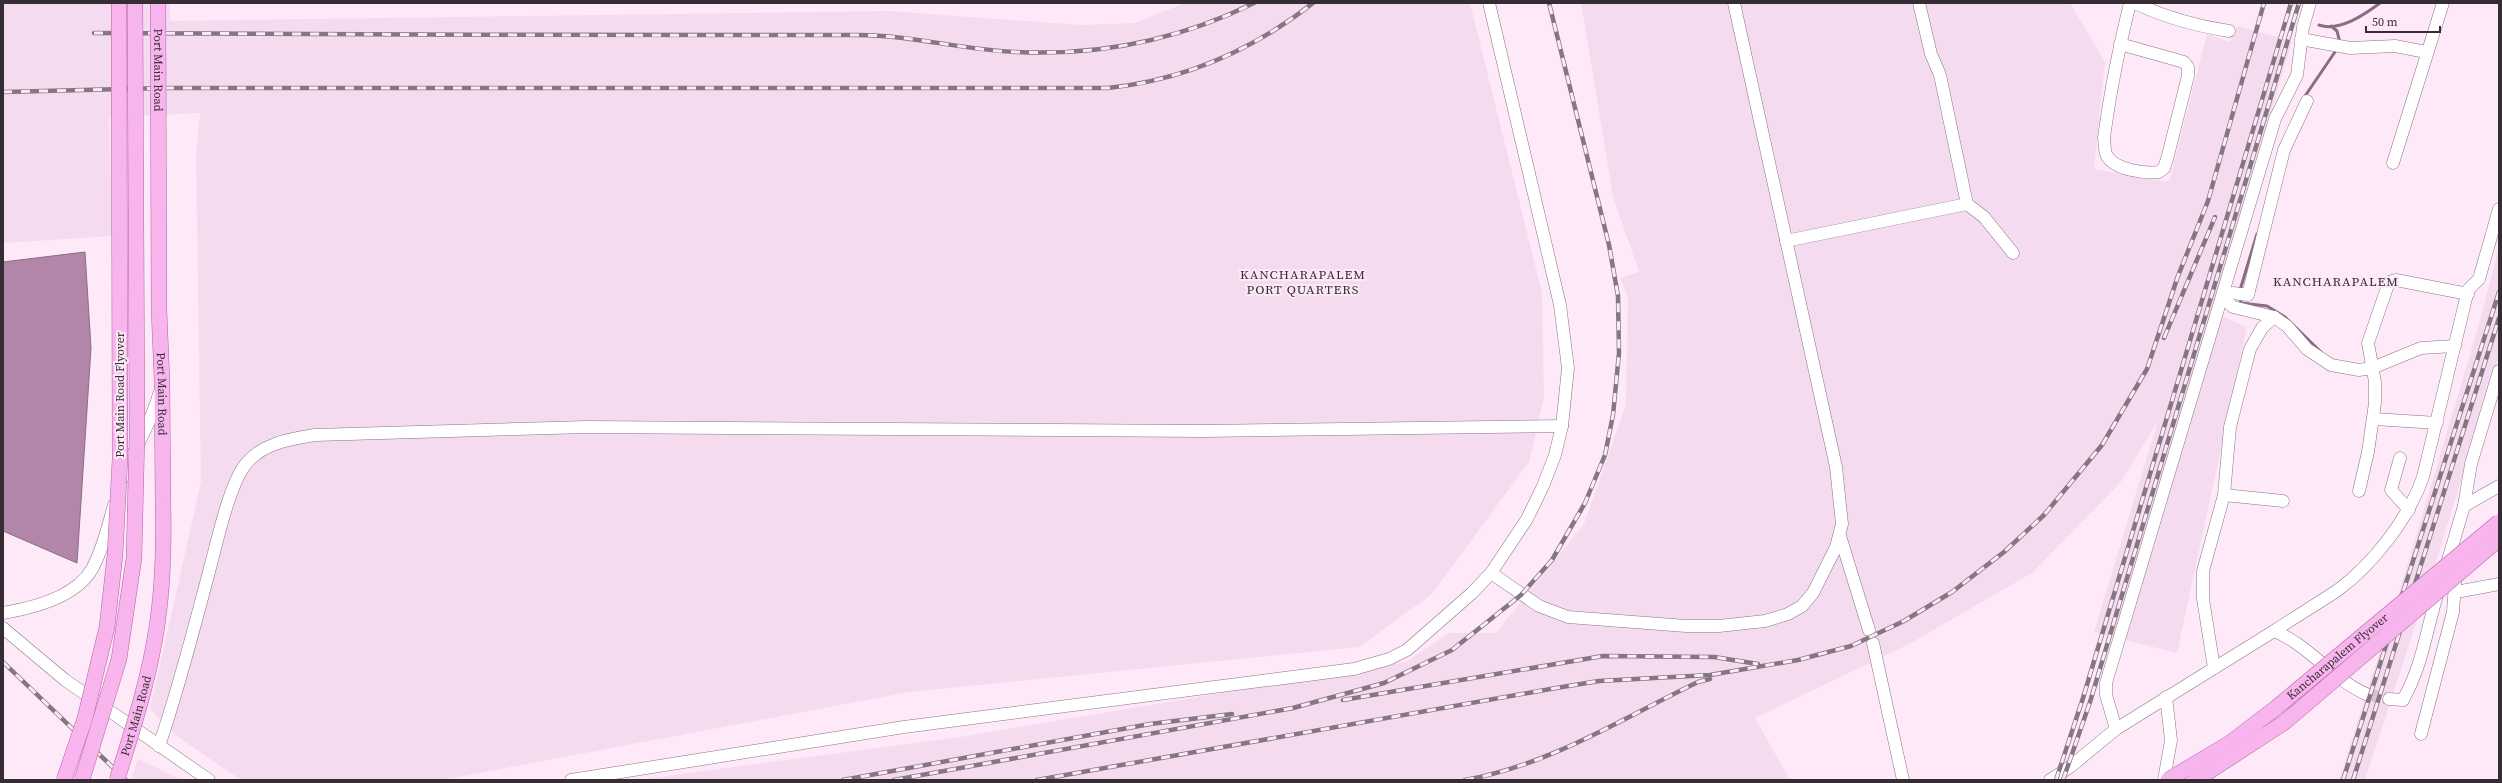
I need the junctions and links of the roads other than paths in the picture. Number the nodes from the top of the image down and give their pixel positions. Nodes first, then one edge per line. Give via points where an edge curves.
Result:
1 (119, 3) edge
2 (135, 3) edge
3 (158, 3) edge
4 (1489, 3) edge
5 (1734, 3) edge
6 (1919, 3) edge
7 (2130, 3) edge
8 (2135, 3) edge
9 (2443, 3) edge
10 (2309, 6) edge
11 (2229, 31) dead end
12 (2302, 33) junction
13 (2120, 44) junction
14 (2426, 52) junction
15 (2307, 101) dead end
16 (2393, 163) dead end
17 (1967, 204) junction
18 (2499, 209) edge
19 (1786, 241) junction
20 (2013, 253) dead end
21 (2468, 294) junction
22 (2228, 295) junction
23 (2274, 317) junction
24 (2454, 350) junction
25 (2371, 365) junction
26 (2499, 371) edge
27 (162, 381) junction
28 (2374, 419) junction
29 (2436, 423) junction
30 (1562, 426) junction
31 (2400, 458) dead end
32 (2499, 486) edge
33 (2359, 491) dead end
34 (2224, 495) junction
35 (2283, 501) dead end
36 (2464, 506) junction
37 (2409, 510) junction
38 (2499, 522) edge
39 (2456, 534) junction
40 (1840, 536) junction
41 (2499, 539) edge
42 (1492, 573) junction
43 (2499, 584) edge
44 (2456, 592) junction
45 (3, 613) edge
46 (3, 628) edge
47 (1869, 630) dead end
48 (2274, 631) junction
49 (1873, 643) dead end
50 (2214, 668) junction
51 (2366, 694) tunnel mouth
52 (2166, 697) junction
53 (2389, 699) tunnel mouth
54 (2116, 729) junction
55 (2421, 734) dead end
56 (159, 746) junction
57 (64, 780) edge
58 (82, 780) edge
59 (117, 780) edge
60 (209, 780) edge
61 (571, 780) edge
62 (1903, 780) edge
63 (2050, 780) edge
64 (2164, 780) edge
65 (2168, 780) edge
66 (2196, 780) edge

1 - 57 main road, Port Main Road Flyover, bridge via 120,458 115,555 107,627 85,718
2 - 58 main road, Port Main Road Flyover, bridge via 138,434 134,558 119,659
3 - 27 main road, Port Main Road, bridge via 159,309
4 - 30 street via 1561,312 1568,368
5 - 19 street
6 - 17 street via 1931,54 1940,75
7 - 13 street
8 - 11 street via 2206,27
9 - 14 street
10 - 12 street
12 - 14 street via 2339,46 2395,46
12 - 22 street via 2297,75 2275,119
13 - 13 street via 2104,138 2107,156 2121,166 2145,173 2159,172 2167,159 2188,76 2188,67 2184,62
14 - 16 street
15 - 22 street via 2284,150 2248,295
17 - 19 street
17 - 20 street via 1984,217
18 - 21 street via 2480,274 2476,282 2470,286
19 - 40 street via 1836,467 1842,509
21 - 24 street
21 - 25 street via 2396,280 2389,282 2368,344
22 - 23 street via 2233,307
22 - 54 street via 2106,683 2109,708
23 - 25 street via 2287,326 2307,349 2331,365 2359,370
23 - 34 street via 2262,328 2250,349 2230,426
24 - 25 street via 2421,348
24 - 29 street
25 - 28 street via 2375,382
26 - 36 street via 2471,464
27 - 45 street via 148,426 127,464 100,553 91,570 64,594 35,606
27 - 59 main road, Port Main Road, bridge via 163,545 156,632 144,689
28 - 29 street
28 - 33 street
29 - 37 street via 2423,476
30 - 42 street via 1555,455 1543,486 1527,519
30 - 56 street via 1204,431 586,427 315,435 286,439 262,449 245,466 236,485 223,519 177,692
31 - 37 street via 2391,490
32 - 36 street
34 - 35 street
34 - 50 street via 2202,582
36 - 39 street via 2458,518
37 - 48 street via 2385,541 2345,584
38 - 65 main road, Kancharapalem Flyover, bridge via 2277,707 2230,742
39 - 44 street
39 - 53 street via 2431,615 2426,647 2414,680 2403,700
40 - 42 street via 1822,577 1802,606 1766,621 1744,624 1686,626 1568,617 1539,606
40 - 47 street
41 - 66 main road, Kancharapalem Flyover, bridge via 2285,722
42 - 61 street via 1407,650 1389,659 1354,669 904,727
43 - 44 street
44 - 55 street via 2448,635
46 - 56 street via 65,680
48 - 50 street
48 - 51 street via 2288,636 2350,687
49 - 62 street
50 - 52 street
52 - 54 street
52 - 64 street via 2171,740
54 - 63 street
56 - 60 street

